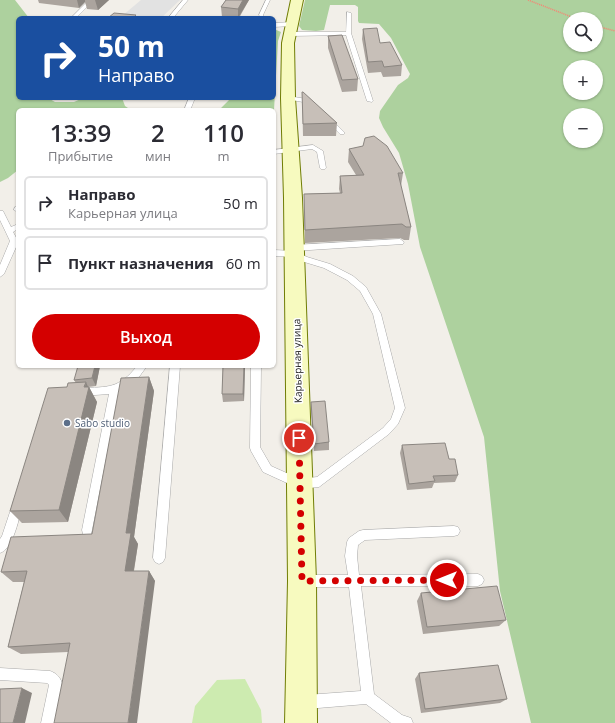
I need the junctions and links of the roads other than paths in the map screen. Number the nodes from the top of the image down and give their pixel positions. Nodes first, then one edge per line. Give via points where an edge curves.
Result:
1 (92, 0) edge
2 (186, 0) edge
3 (268, 0) edge
4 (297, 0) edge
5 (349, 13) dead end
6 (75, 16) edge
7 (172, 16) edge
8 (261, 16) edge
9 (281, 26) edge
10 (348, 33) junction
11 (288, 98) junction
12 (191, 100) edge
13 (370, 101) dead end
14 (314, 106) edge
15 (188, 108) dead end
16 (325, 117) edge
17 (342, 133) dead end
18 (282, 150) edge
19 (323, 168) dead end
20 (0, 213) edge
21 (16, 227) edge
22 (9, 232) junction
23 (400, 242) dead end
24 (287, 252) edge
25 (0, 274) edge
26 (140, 368) edge
27 (175, 368) edge
28 (256, 368) edge
29 (115, 390) junction
30 (70, 393) edge
31 (300, 484) junction
32 (20, 494) edge
33 (88, 530) dead end
34 (454, 531) dead end
35 (0, 548) edge
36 (159, 558) dead end
37 (354, 580) junction
38 (478, 580) dead end
39 (302, 581) junction
40 (0, 674) edge
41 (368, 697) junction
42 (301, 713) edge
43 (48, 723) edge
44 (406, 723) edge

1 - 6 lane
2 - 7 lane
3 - 8 lane
4 - 9 street, Карьерная улица
5 - 10 lane
9 - 10 lane
9 - 11 street, Карьерная улица via 288,43
10 - 13 lane
11 - 14 lane via 304,100
11 - 18 street, Карьерная улица
12 - 15 lane
16 - 17 lane
18 - 19 lane via 313,147 320,151
18 - 24 street, Карьерная улица via 297,198
20 - 22 lane
21 - 22 lane
22 - 25 lane via 14,241
23 - 24 lane
24 - 31 street, Карьерная улица
24 - 31 lane via 340,272 363,289 377,314 400,408 395,421 386,431 331,473 319,482
26 - 29 lane via 133,378
27 - 36 lane
28 - 31 lane via 255,448 267,469
29 - 30 lane
29 - 33 lane
31 - 39 street, Карьерная улица
32 - 35 lane via 8,539
34 - 37 lane via 363,535 353,542 351,556
37 - 38 lane
37 - 39 lane
37 - 41 lane
39 - 42 street, Карьерная улица
40 - 43 lane via 50,677 56,683
41 - 42 lane
41 - 44 lane via 398,720

